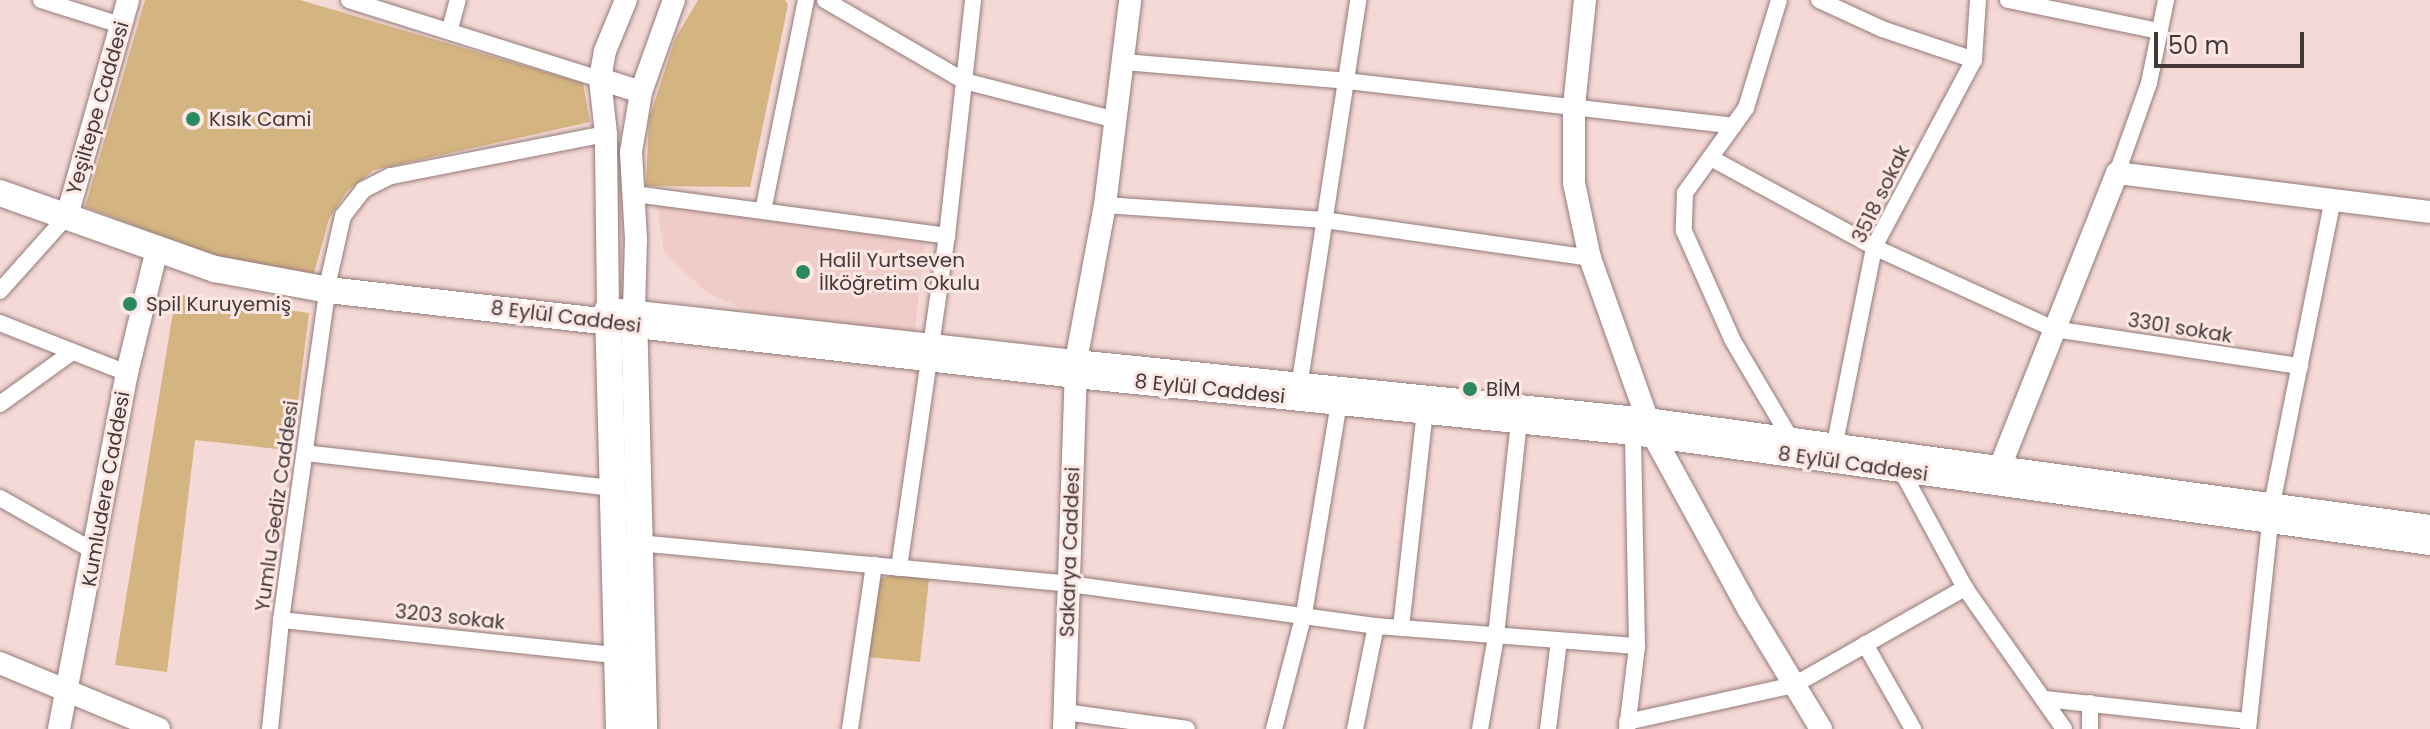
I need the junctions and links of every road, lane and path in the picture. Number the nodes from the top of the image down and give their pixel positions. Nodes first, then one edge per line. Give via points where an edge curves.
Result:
1 (41, 0) edge
2 (128, 0) edge
3 (349, 0) edge
4 (458, 0) edge
5 (626, 0) edge
6 (674, 0) edge
7 (806, 0) edge
8 (825, 0) edge
9 (973, 0) edge
10 (1130, 0) edge
11 (1358, 0) edge
12 (1585, 0) edge
13 (1779, 0) edge
14 (1819, 0) edge
15 (1978, 0) edge
16 (2008, 0) edge
17 (2166, 0) edge
18 (121, 25) junction
19 (450, 29) junction
20 (2159, 31) junction
21 (1974, 60) junction
22 (1123, 62) junction
23 (600, 79) junction
24 (964, 81) junction
25 (1347, 81) junction
26 (641, 92) junction
27 (1574, 107) junction
28 (1116, 120) junction
29 (1733, 126) junction
30 (606, 134) junction
31 (1711, 158) junction
32 (2117, 173) junction
33 (0, 181) edge
34 (0, 193) edge
35 (634, 194) junction
36 (2333, 200) junction
37 (1105, 205) junction
38 (69, 211) junction
39 (763, 211) junction
40 (2430, 212) edge
41 (1324, 220) junction
42 (947, 236) junction
43 (1874, 247) junction
44 (157, 249) junction
45 (1590, 258) junction
46 (328, 284) junction
47 (0, 291) edge
48 (622, 317) junction
49 (0, 323) edge
50 (2054, 329) junction
51 (72, 352) junction
52 (931, 352) junction
53 (2300, 366) junction
54 (1076, 368) junction
55 (127, 373) junction
56 (1298, 391) junction
57 (1339, 402) junction
58 (0, 404) edge
59 (1425, 411) junction
60 (1519, 420) junction
61 (1644, 429) junction
62 (1796, 449) junction
63 (305, 453) junction
64 (1833, 454) junction
65 (1897, 463) junction
66 (1997, 475) junction
67 (614, 488) junction
68 (0, 498) edge
69 (2272, 511) junction
70 (2430, 526) edge
71 (2430, 542) edge
72 (638, 543) junction
73 (95, 552) junction
74 (874, 565) junction
75 (899, 568) junction
76 (1069, 584) junction
77 (1965, 588) junction
78 (1304, 614) junction
79 (281, 620) junction
80 (1376, 626) junction
81 (1401, 628) junction
82 (1496, 636) junction
83 (1559, 641) junction
84 (1865, 644) junction
85 (1637, 646) junction
86 (615, 655) junction
87 (0, 663) edge
88 (1794, 685) junction
89 (70, 689) junction
90 (2045, 699) junction
91 (2090, 703) junction
92 (1064, 721) edge
93 (126, 722) edge
94 (2249, 725) edge
95 (1627, 726) edge
96 (59, 729) edge
97 (159, 729) edge
98 (270, 729) edge
99 (619, 729) edge
100 (644, 729) edge
101 (850, 729) edge
102 (1187, 729) edge
103 (1274, 729) edge
104 (1355, 729) edge
105 (1480, 729) edge
106 (1548, 729) edge
107 (1821, 729) edge
108 (1913, 729) edge
109 (2064, 729) edge
110 (2090, 729) edge

1 - 18 street
2 - 18 street, Yeşiltepe Caddesi
3 - 19 street
4 - 19 street
5 - 23 street via 605,51
6 - 26 street
7 - 39 street
8 - 24 street
9 - 24 street
10 - 22 street, Sakarya Caddesi
11 - 25 street
12 - 27 street
13 - 29 street via 1746,108
14 - 21 street via 1882,29
15 - 21 street, 3518 sokak
16 - 20 street
17 - 20 street
18 - 38 street, Yeşiltepe Caddesi
19 - 23 street
20 - 32 street via 2149,83
21 - 43 street, 3518 sokak
22 - 25 street
22 - 28 street, Sakarya Caddesi
23 - 26 street
23 - 30 street
24 - 28 street
24 - 42 street
25 - 27 street
25 - 41 street
26 - 35 street via 631,152
27 - 29 street
27 - 45 street via 1574,183
28 - 37 street, Sakarya Caddesi
29 - 31 street
30 - 46 street, Yumlu Gediz Caddesi via 391,176 363,190 343,216
30 - 48 street
31 - 43 street, 3301 sokak
31 - 62 street via 1685,193 1684,231 1733,341
32 - 36 street
32 - 50 street
33 - 38 street
34 - 38 main road, 8 Eylül Caddesi
35 - 39 street
35 - 48 street
36 - 40 street
36 - 53 street
37 - 41 street
37 - 54 street, Sakarya Caddesi
38 - 44 main road, 8 Eylül Caddesi
38 - 46 street via 223,261
38 - 47 street
39 - 42 street
41 - 45 street
41 - 56 street
42 - 52 street
43 - 50 street, 3301 sokak
43 - 64 street, 3518 sokak
44 - 46 main road, 8 Eylül Caddesi via 215,269
44 - 55 street, Kumludere Caddesi
45 - 61 street
46 - 48 main road, 8 Eylül Caddesi
46 - 63 street, Yumlu Gediz Caddesi
48 - 52 main road, 8 Eylül Caddesi
48 - 67 main road
48 - 72 main road
49 - 51 street
50 - 53 street, 3301 sokak
50 - 66 street
51 - 55 street
51 - 58 street
52 - 54 main road, 8 Eylül Caddesi
52 - 75 street
53 - 69 street
54 - 56 main road, 8 Eylül Caddesi
54 - 76 street, Sakarya Caddesi
55 - 73 street, Kumludere Caddesi
56 - 57 main road, 8 Eylül Caddesi
56 - 61 street
57 - 59 main road, 8 Eylül Caddesi
57 - 78 street
59 - 60 main road, 8 Eylül Caddesi
59 - 81 street
60 - 61 main road, 8 Eylül Caddesi
60 - 82 street
61 - 62 main road, 8 Eylül Caddesi
61 - 85 street
61 - 88 street
62 - 64 main road, 8 Eylül Caddesi
63 - 67 street
63 - 79 street, Yumlu Gediz Caddesi
64 - 65 main road, 8 Eylül Caddesi
65 - 66 main road, 8 Eylül Caddesi
65 - 77 street
66 - 69 main road, 8 Eylül Caddesi
67 - 86 main road
68 - 73 street
69 - 70 street
69 - 71 main road, 8 Eylül Caddesi
69 - 94 street
72 - 74 street
72 - 100 main road
73 - 89 street, Kumludere Caddesi
74 - 75 street
74 - 101 street
75 - 76 street
76 - 78 street
76 - 92 street, Sakarya Caddesi
77 - 84 street
77 - 90 street
78 - 80 street
78 - 103 street
79 - 86 street, 3203 sokak
79 - 98 street, Yumlu Gediz Caddesi
80 - 81 street
80 - 104 street
81 - 82 street
82 - 83 street
82 - 105 street
83 - 85 street
83 - 106 street
84 - 88 street
84 - 108 street
85 - 95 street
86 - 99 main road
87 - 89 street
88 - 95 street
88 - 107 street
89 - 93 street
89 - 96 street, Kumludere Caddesi
90 - 91 street
90 - 109 street
91 - 94 street
91 - 110 street
92 - 102 street
93 - 97 street

